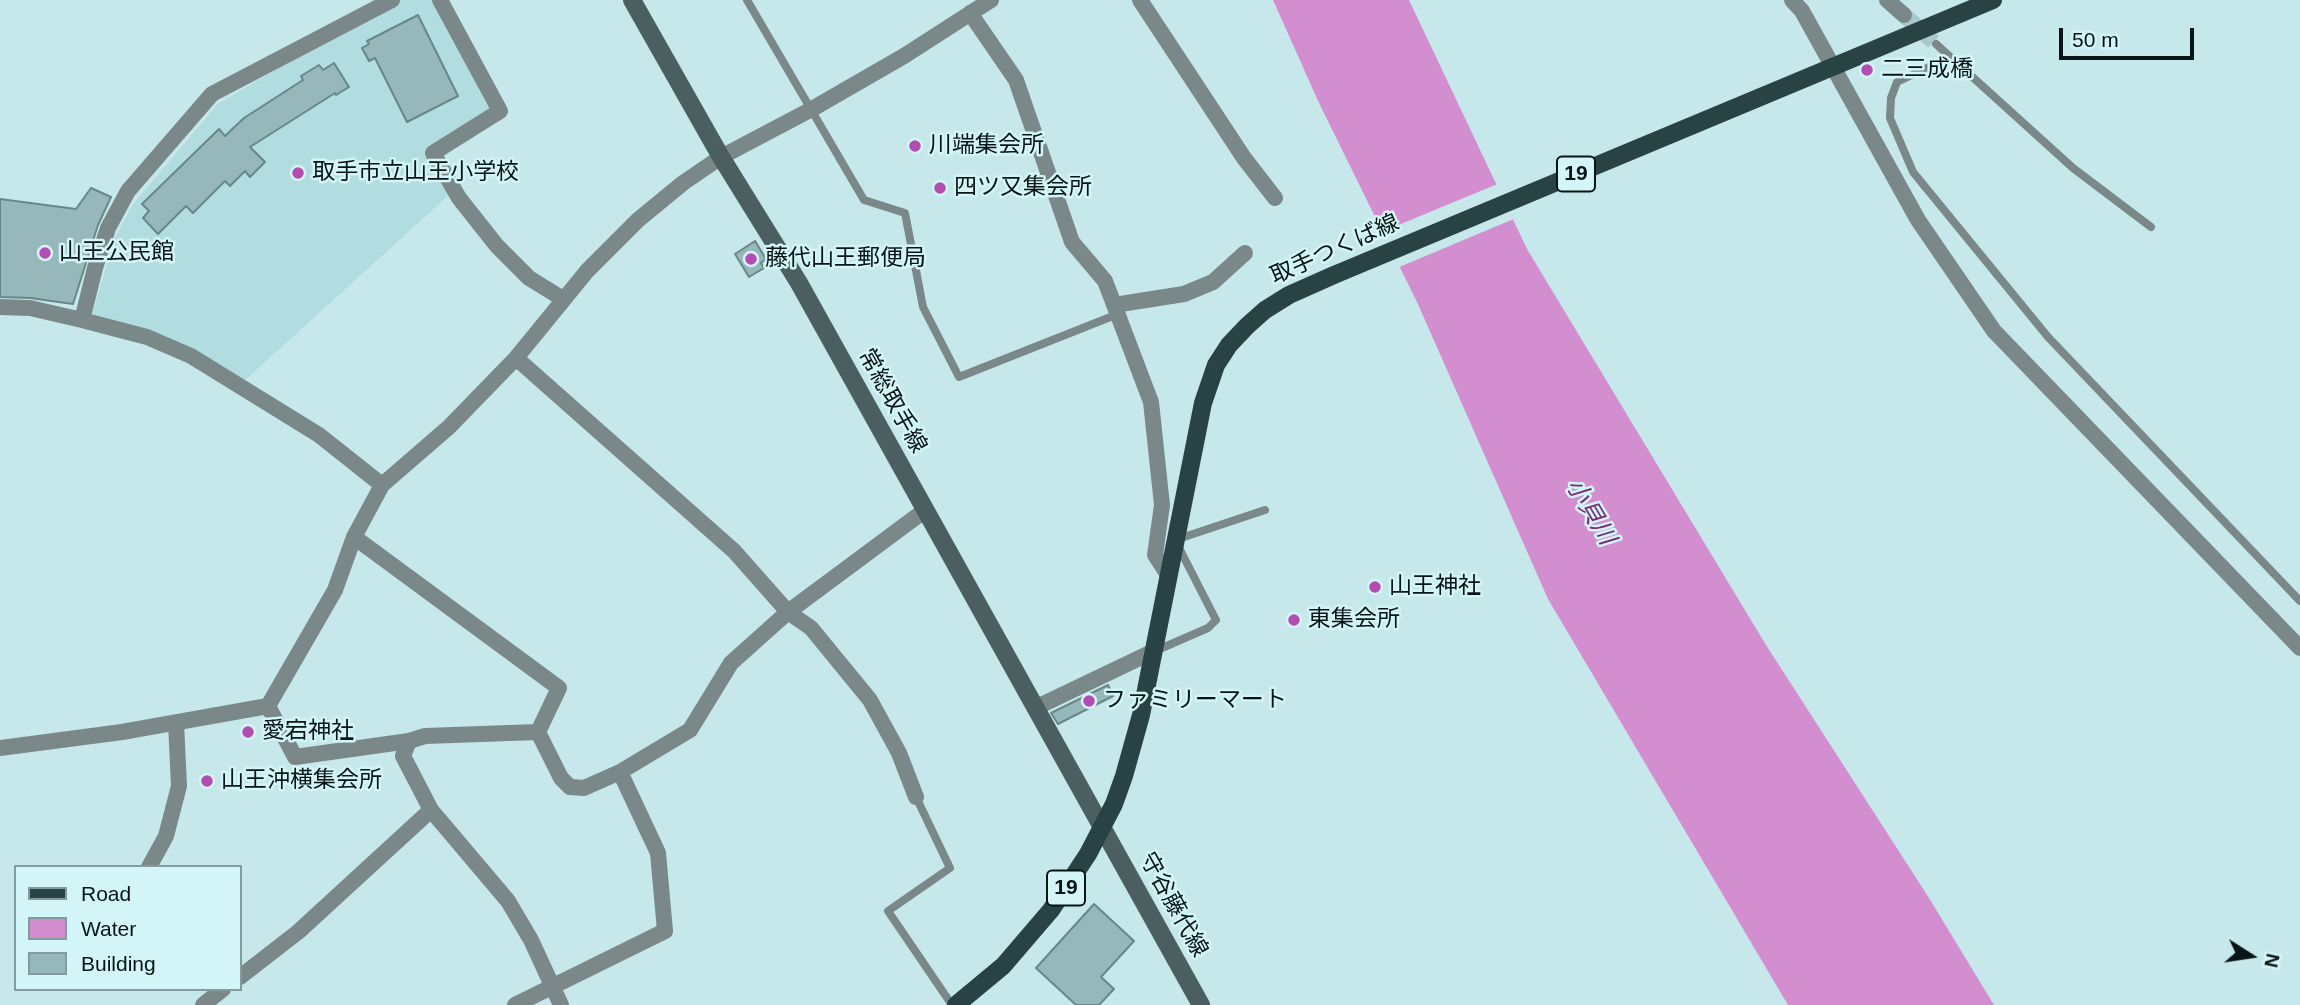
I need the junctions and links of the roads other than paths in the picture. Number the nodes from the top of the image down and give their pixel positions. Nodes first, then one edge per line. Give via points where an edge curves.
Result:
1 (391, 0) edge
2 (440, 0) edge
3 (632, 0) edge
4 (747, 0) edge
5 (991, 0) edge
6 (1140, 0) edge
7 (1792, 0) edge
8 (1887, 0) edge
9 (1993, 0) edge
10 (970, 13) junction
11 (1904, 15) tunnel mouth
12 (1936, 44) tunnel mouth
13 (1950, 57) junction
14 (1825, 70) junction
15 (812, 109) junction
16 (721, 157) junction
17 (1275, 198) dead end
18 (2151, 227) dead end
19 (1245, 253) dead end
20 (563, 299) junction
21 (0, 307) edge
22 (1116, 309) junction
23 (82, 320) junction
24 (516, 358) junction
25 (382, 485) junction
26 (1265, 510) dead end
27 (924, 511) junction
28 (354, 537) junction
29 (1175, 540) junction
30 (1168, 575) junction
31 (2300, 601) edge
32 (789, 612) junction
33 (2300, 648) edge
34 (1152, 652) junction
35 (268, 706) junction
36 (1035, 708) junction
37 (176, 723) junction
38 (538, 732) junction
39 (409, 741) junction
40 (0, 748) edge
41 (620, 772) junction
42 (916, 797) joint
43 (431, 810) junction
44 (1102, 830) junction
45 (150, 865) edge
46 (242, 975) edge
47 (553, 988) junction
48 (220, 991) edge
49 (203, 1005) edge
50 (514, 1005) edge
51 (561, 1005) edge
52 (954, 1005) edge
53 (1201, 1005) edge

1 - 23 street via 212,94 128,191 108,228
2 - 20 street via 500,111 433,153 459,198 497,246 529,278
3 - 16 main road, 常総取手線
4 - 15 lane
5 - 10 street
6 - 17 street
7 - 14 street via 1802,11
8 - 11 street
9 - 14 main road, 取手つくば線 / 19
10 - 15 street
10 - 22 street via 1016,80 1072,242 1105,281
12 - 13 lane
13 - 18 lane via 2073,168
13 - 31 lane via 1897,82 1891,98 1889,118 1913,172 2048,337
14 - 29 main road, 取手つくば線 / 19 via 1334,275 1265,310 1229,345 1216,365 1199,418
14 - 33 street via 1994,331
15 - 16 street
15 - 22 lane via 864,200 905,213 923,307 959,377
16 - 20 street via 638,220
16 - 27 main road, 常総取手線 via 799,283
19 - 22 street via 1213,282 1184,294
20 - 24 street
21 - 23 street via 30,308
22 - 30 street via 1151,402 1162,505 1155,555
23 - 25 street via 147,337 191,356 319,435
24 - 25 street via 449,427
24 - 32 street via 734,551
25 - 28 street
26 - 29 lane
27 - 32 street
27 - 36 main road, 常総取手線
28 - 35 street via 335,590
28 - 38 street via 559,688
29 - 30 main road, 取手つくば線 / 19
29 - 34 lane via 1216,620 1208,628
30 - 34 main road, 取手つくば線 / 19
32 - 41 street via 731,663 690,730
32 - 42 street via 811,628 870,700
34 - 36 street
34 - 44 main road, 取手つくば線 / 19 via 1130,759
35 - 37 street
35 - 39 street via 295,757
36 - 44 main road, 常総取手線
37 - 40 street
37 - 45 street via 179,786 166,836
38 - 39 street via 425,736
38 - 41 street via 570,787 583,788
39 - 43 street via 403,756
41 - 47 street via 658,853 665,931
42 - 52 lane via 950,868 888,911
43 - 46 street via 298,932
43 - 47 street via 508,901
44 - 52 main road, 取手つくば線 / 19 via 1025,943
44 - 53 main road, 守谷藤代線
47 - 50 street
47 - 51 street
48 - 49 street

